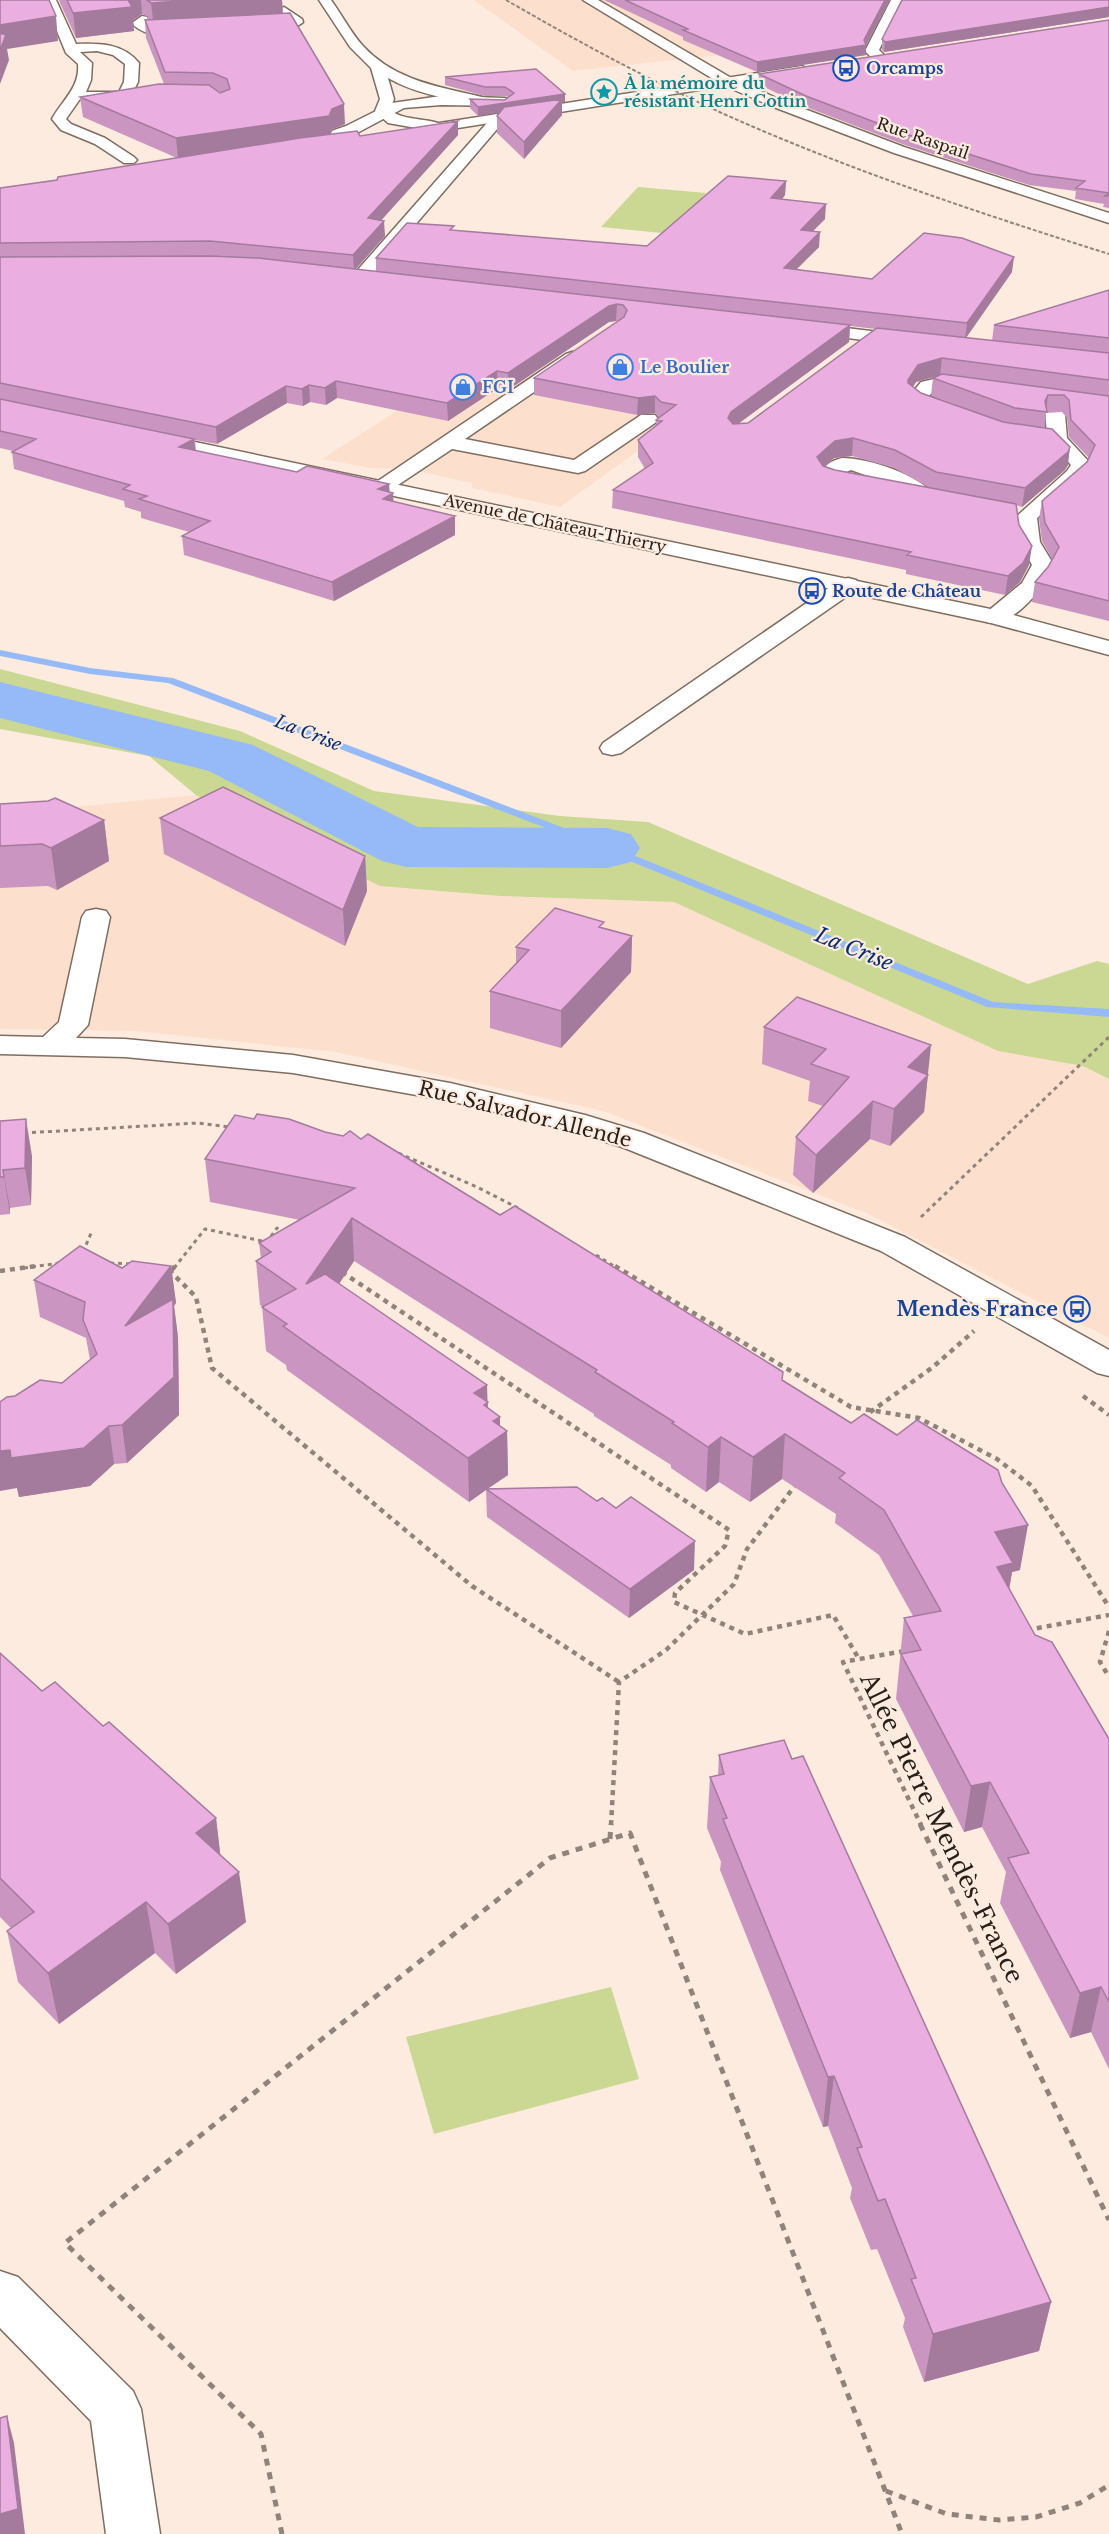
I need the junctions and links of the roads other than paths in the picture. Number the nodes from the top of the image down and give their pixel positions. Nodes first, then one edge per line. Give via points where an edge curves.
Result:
1 (325, 0) edge
2 (589, 0) edge
3 (897, 0) edge
4 (48, 1) edge
5 (282, 6) edge
6 (242, 16) edge
7 (197, 18) edge
8 (233, 28) edge
9 (210, 30) edge
10 (71, 48) junction
11 (858, 62) edge
12 (377, 66) junction
13 (815, 68) edge
14 (728, 82) junction
15 (422, 95) junction
16 (78, 96) junction
17 (382, 111) junction
18 (504, 112) junction
19 (410, 124) junction
20 (438, 128) junction
21 (381, 136) junction
22 (118, 174) edge
23 (1109, 218) edge
24 (342, 275) edge
25 (361, 277) junction
26 (383, 280) edge
27 (790, 327) edge
28 (871, 336) junction
29 (931, 343) edge
30 (587, 348) edge
31 (848, 354) edge
32 (1070, 358) edge
33 (993, 390) edge
34 (1027, 395) edge
35 (1050, 398) junction
36 (1073, 401) edge
37 (648, 419) dead end
38 (973, 420) edge
39 (137, 435) edge
40 (448, 442) junction
41 (382, 487) junction
42 (926, 497) edge
43 (948, 501) edge
44 (1005, 512) edge
45 (1027, 516) junction
46 (848, 585) junction
47 (995, 617) junction
48 (1109, 648) edge
49 (612, 748) dead end
50 (96, 917) dead end
51 (0, 1045) edge
52 (52, 1045) junction
53 (1109, 1365) edge
54 (0, 2294) edge
55 (133, 2534) edge

1 - 12 street via 359,50
2 - 14 street, Rue Raspail
3 - 11 street via 872,51 885,57
4 - 10 street
5 - 6 street via 276,14
5 - 8 street via 297,22
7 - 9 street via 137,15 142,30 152,33
10 - 16 street via 85,63 87,75
10 - 16 street via 108,46 132,63 130,96
12 - 15 street
12 - 17 street via 387,99
13 - 14 street
14 - 18 street
14 - 23 street, Rue Raspail via 899,150
15 - 17 street
15 - 18 street via 481,101
15 - 19 street via 422,113
16 - 22 street via 64,108 59,119 66,127 100,141 135,165
17 - 19 street via 393,120
17 - 21 street via 337,135 296,146
18 - 20 street
18 - 25 street
19 - 20 street
19 - 21 street
20 - 21 street
24 - 25 street
25 - 26 street
27 - 28 street
28 - 29 street
28 - 31 street
30 - 40 street
32 - 35 street
33 - 38 street via 940,383 925,385 920,390 918,398 927,404
34 - 35 street
35 - 36 street
35 - 45 street via 1054,403 1048,439 1081,464 1076,474
37 - 40 street via 578,467
39 - 41 street, Avenue de Château-Thierry
40 - 41 street
41 - 46 street, Avenue de Château-Thierry
42 - 43 street
44 - 45 street
45 - 47 street via 1029,544 1043,565 1040,575
46 - 47 street, Avenue de Château-Thierry
46 - 49 street
47 - 48 street, Avenue de Château-Thierry
50 - 52 street via 73,1025
51 - 52 street, Rue Salvador Allende
52 - 53 street, Rue Salvador Allende via 293,1064 450,1092 574,1122 633,1140 893,1244
54 - 55 street via 115,2409

